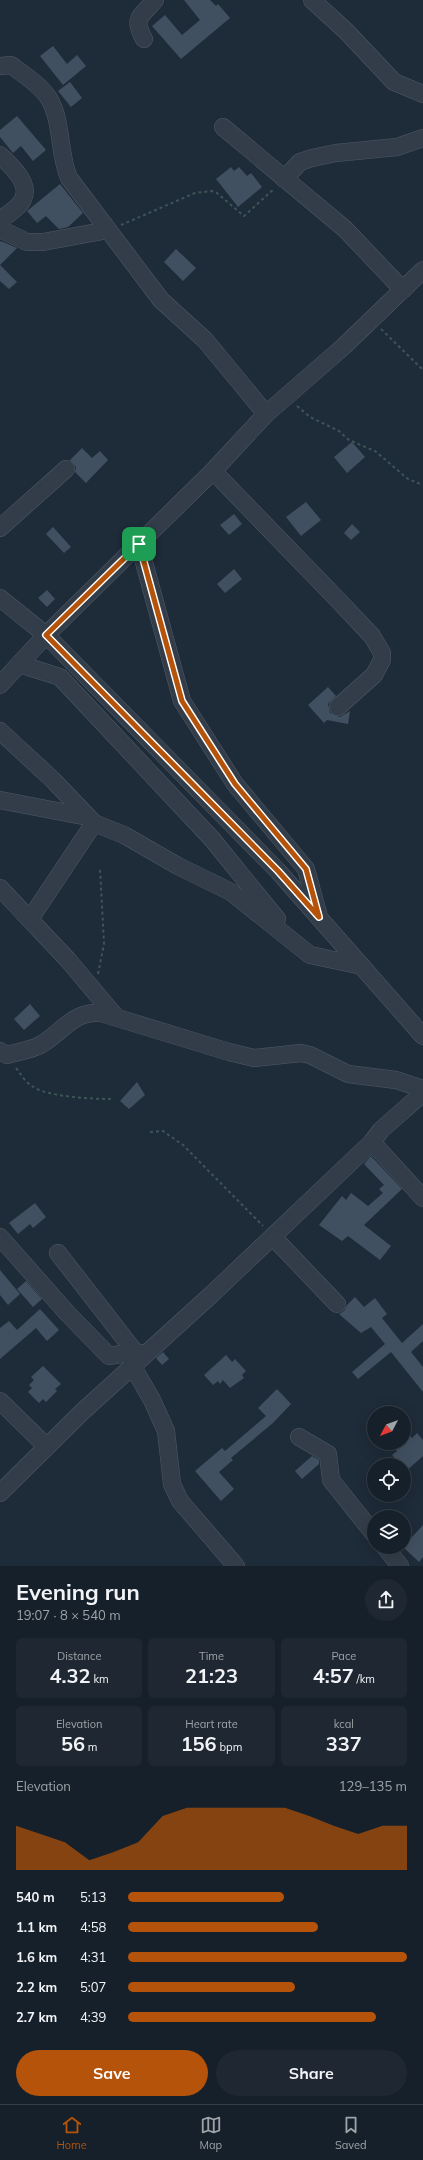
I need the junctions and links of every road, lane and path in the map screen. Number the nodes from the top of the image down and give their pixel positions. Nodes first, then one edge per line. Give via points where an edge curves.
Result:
1 (155, 0) edge
2 (312, 0) edge
3 (144, 39) dead end
4 (0, 66) edge
5 (423, 94) edge
6 (223, 127) dead end
7 (423, 138) edge
8 (0, 155) edge
9 (284, 179) junction
10 (0, 220) edge
11 (0, 229) edge
12 (108, 230) junction
13 (423, 270) edge
14 (403, 290) junction
15 (372, 320) junction
16 (423, 370) edge
17 (286, 396) junction
18 (266, 414) junction
19 (66, 469) dead end
20 (213, 471) junction
21 (423, 485) edge
22 (0, 528) edge
23 (139, 544) junction
24 (0, 598) edge
25 (46, 635) junction
26 (19, 664) junction
27 (0, 685) edge
28 (338, 707) dead end
29 (0, 731) edge
30 (0, 800) edge
31 (91, 820) junction
32 (100, 868) dead end
33 (0, 888) edge
34 (319, 917) junction
35 (30, 919) junction
36 (297, 944) junction
37 (362, 966) junction
38 (94, 992) junction
39 (117, 1018) junction
40 (423, 1036) edge
41 (3, 1053) edge
42 (423, 1088) edge
43 (423, 1093) edge
44 (111, 1099) dead end
45 (150, 1132) dead end
46 (372, 1142) junction
47 (423, 1198) edge
48 (0, 1237) edge
49 (273, 1237) junction
50 (58, 1253) dead end
51 (337, 1304) dead end
52 (138, 1358) junction
53 (0, 1401) edge
54 (299, 1437) dead end
55 (47, 1448) junction
56 (0, 1493) edge
57 (367, 1525) edge
58 (391, 1554) edge
59 (236, 1566) edge
60 (400, 1566) edge

1 - 3 street via 137,21
2 - 5 street via 346,31 394,82
4 - 12 street via 11,65 40,88 48,98 69,178
6 - 9 street
7 - 9 street via 397,146 312,158 300,162
8 - 10 street via 19,176 25,190 23,200
9 - 12 path via 244,216 212,191 195,193
9 - 14 street via 345,229
11 - 12 street via 27,242 43,242
12 - 18 street via 161,300 205,340
13 - 14 street
14 - 15 street
15 - 16 path
15 - 17 street
17 - 18 street
17 - 21 path via 310,417 339,431 348,440 374,450 408,479
18 - 20 street
19 - 22 street
20 - 23 street
20 - 28 street via 372,636 382,653 382,660 374,675
23 - 25 street
23 - 34 street via 182,701 235,784 306,869
24 - 25 street
25 - 26 street
25 - 34 street via 278,871
26 - 27 street
26 - 36 street via 60,677 212,840
29 - 31 street via 53,780
30 - 31 street
31 - 35 street
31 - 36 street via 231,892
32 - 38 path via 104,944
33 - 35 street
34 - 37 street
35 - 38 street
36 - 37 street via 310,955
37 - 40 street
38 - 39 street
39 - 41 street via 88,1012 41,1044
39 - 42 street via 254,1058 301,1053 348,1074 396,1080
41 - 44 path via 33,1087 46,1092 86,1099
43 - 46 street via 381,1130
45 - 49 path via 163,1131 183,1146
46 - 47 street
46 - 49 street
48 - 52 street via 109,1356
49 - 51 street
49 - 52 street
50 - 52 street
52 - 55 street
52 - 59 street via 166,1431 175,1491 180,1501
53 - 55 street
54 - 57 street via 328,1454 331,1480
55 - 56 street
58 - 60 street

